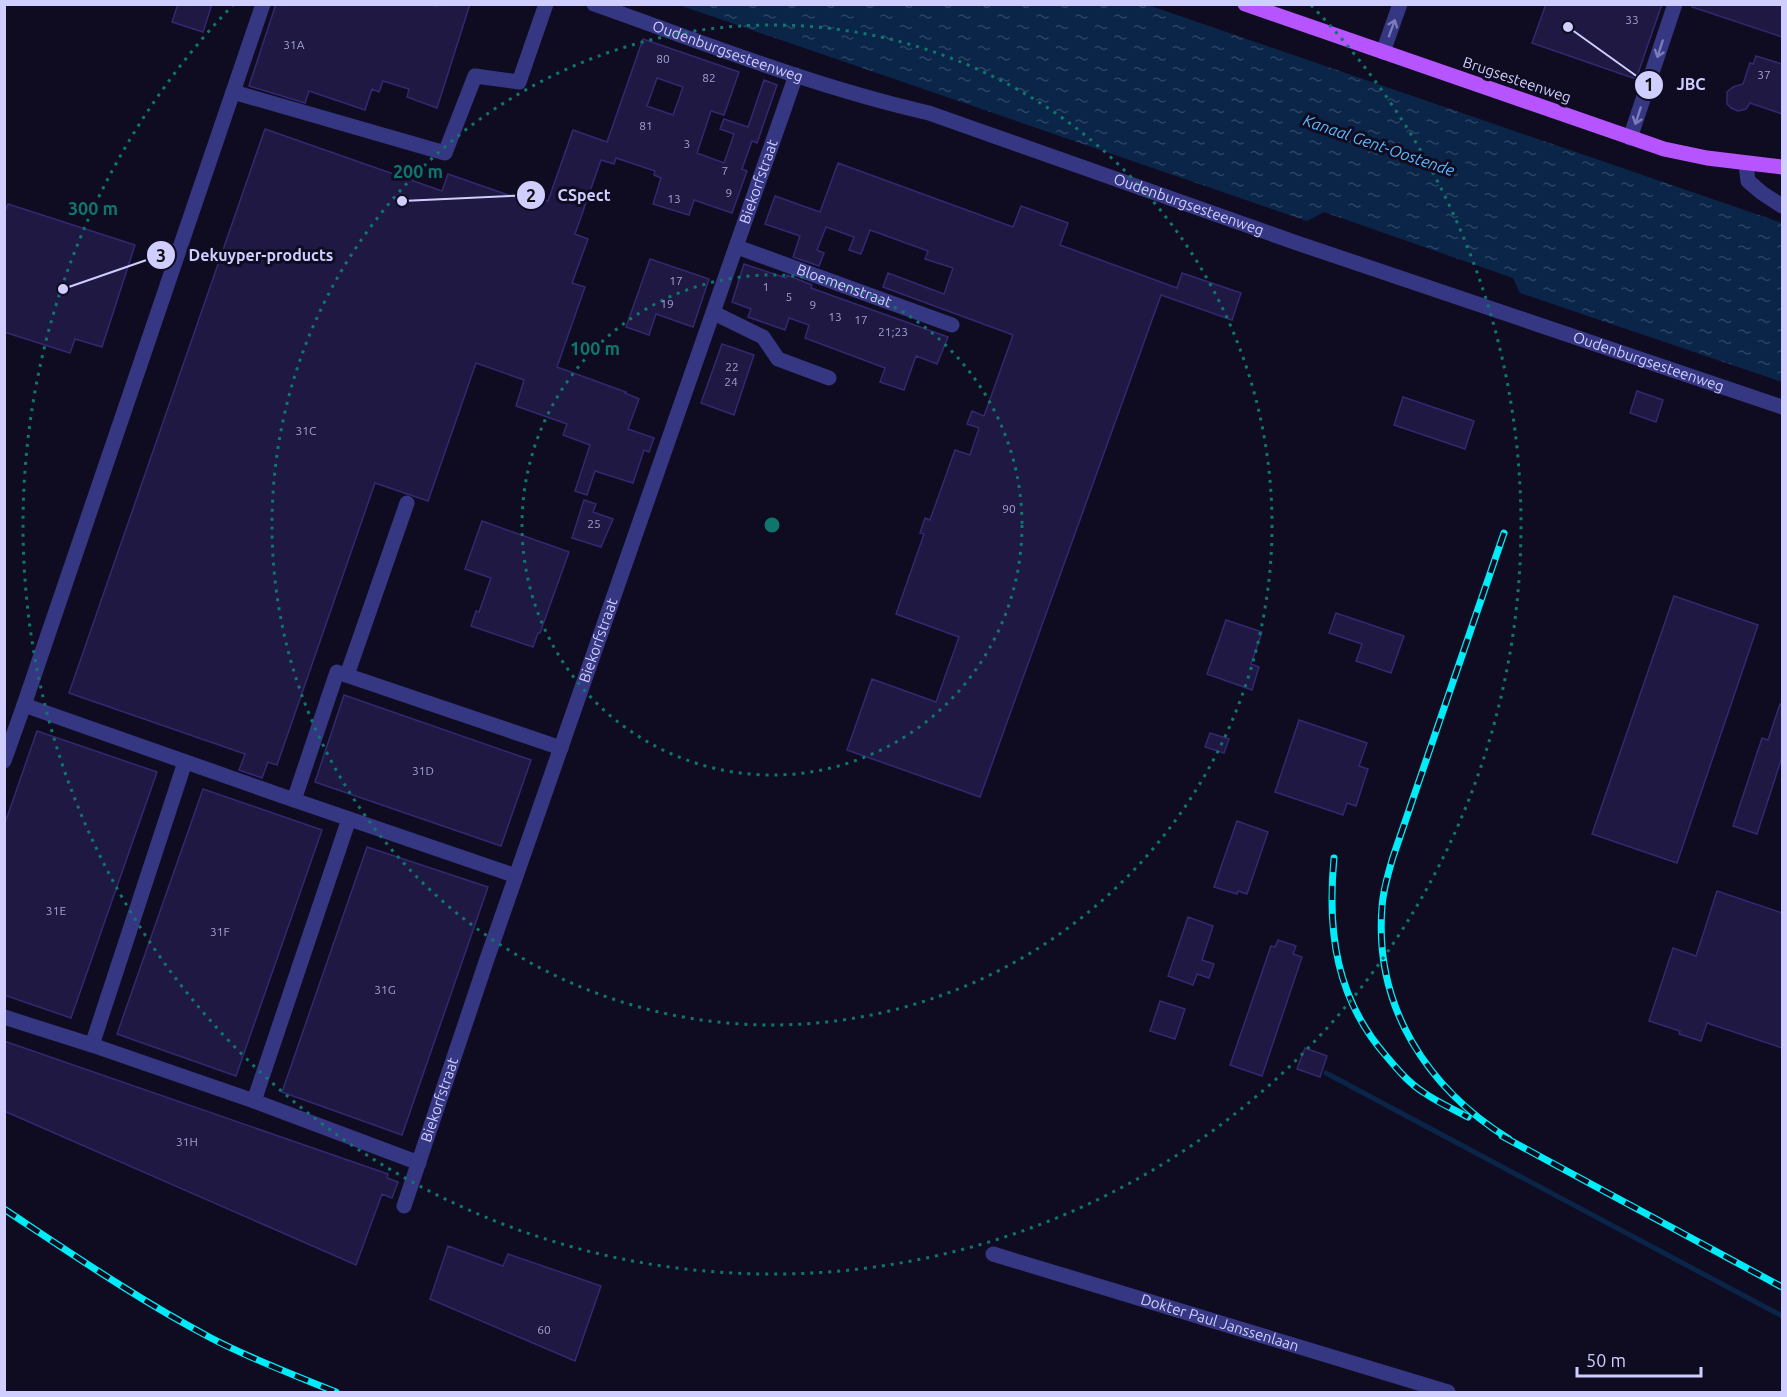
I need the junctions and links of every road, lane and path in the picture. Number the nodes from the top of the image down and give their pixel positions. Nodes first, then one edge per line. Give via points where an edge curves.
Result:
1 (263, 4) edge
2 (546, 4) edge
3 (594, 4) edge
4 (1245, 4) edge
5 (1400, 4) edge
6 (1675, 4) edge
7 (1383, 52) junction
8 (796, 75) junction
9 (233, 92) junction
10 (1630, 138) junction
11 (1746, 164) junction
12 (1782, 167) edge
13 (1782, 206) edge
14 (737, 247) junction
15 (714, 313) junction
16 (952, 326) dead end
17 (829, 378) dead end
18 (1782, 407) edge
19 (407, 502) dead end
20 (347, 675) junction
21 (24, 705) junction
22 (561, 748) junction
23 (4, 761) edge
24 (185, 762) junction
25 (294, 800) junction
26 (349, 819) junction
27 (516, 876) junction
28 (4, 1017) edge
29 (92, 1045) junction
30 (254, 1101) junction
31 (419, 1163) junction
32 (404, 1206) dead end
33 (993, 1254) dead end
34 (1448, 1392) edge

1 - 9 street
2 - 9 street via 519,82 475,76 445,153
3 - 8 street, Oudenburgsesteenweg
4 - 7 main road, Brugsesteenweg
7 -> 5 street
6 -> 10 street
7 - 10 main road, Brugsesteenweg
8 - 14 street, Biekorfstraat
8 - 18 street, Oudenburgsesteenweg via 929,113
9 - 21 street
10 - 11 main road, Brugsesteenweg via 1707,159
11 - 12 main road, Brugsesteenweg
11 - 13 street via 1748,181
14 - 15 street, Biekorfstraat
14 - 16 street, Bloemenstraat
15 - 17 street via 762,337 778,359
15 - 22 street, Biekorfstraat
19 - 20 street
20 - 22 street
20 - 25 street via 337,672
21 - 23 street
21 - 24 street
22 - 27 street, Biekorfstraat
24 - 25 street
24 - 29 street
25 - 26 street
26 - 27 street
26 - 30 street
27 - 31 street, Biekorfstraat
28 - 29 street
29 - 30 street
30 - 31 street
31 - 32 street, Biekorfstraat
33 - 34 street, Dokter Paul Janssenlaan

